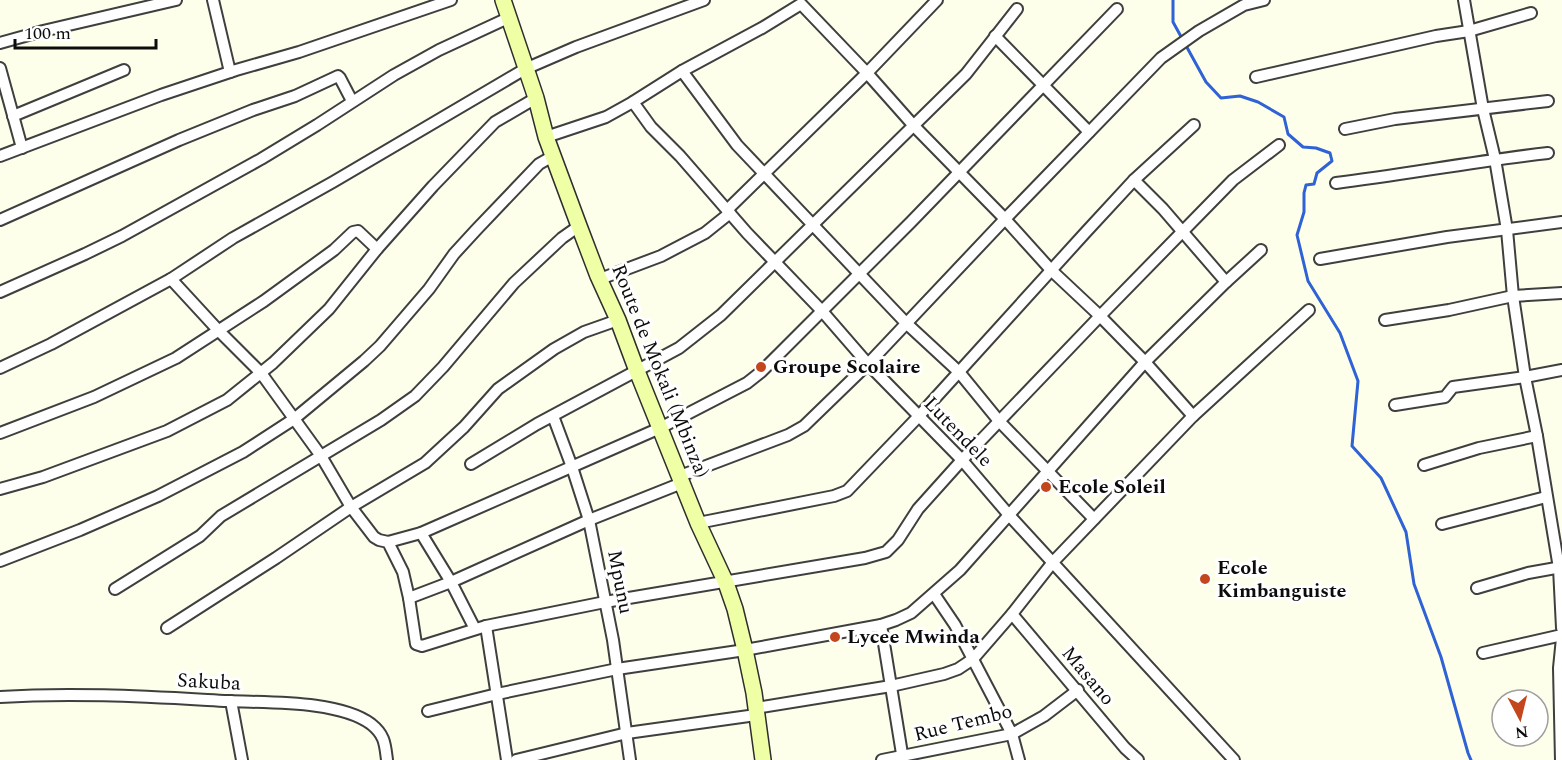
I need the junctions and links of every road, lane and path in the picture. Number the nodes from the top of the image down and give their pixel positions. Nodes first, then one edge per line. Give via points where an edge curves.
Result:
1 (176, 0) edge
2 (213, 0) edge
3 (451, 0) edge
4 (502, 0) edge
5 (704, 0) edge
6 (937, 0) edge
7 (1264, 0) edge
8 (1464, 0) edge
9 (799, 2) edge
10 (1017, 9) dead end
11 (1117, 9) dead end
12 (1531, 13) dead end
13 (508, 18) junction
14 (1469, 31) junction
15 (995, 36) junction
16 (0, 43) edge
17 (0, 68) edge
18 (525, 69) junction
19 (124, 70) dead end
20 (682, 71) junction
21 (230, 72) junction
22 (867, 73) junction
23 (1256, 77) dead end
24 (1042, 86) junction
25 (536, 98) junction
26 (4, 99) edge
27 (352, 100) junction
28 (1548, 101) dead end
29 (633, 102) junction
30 (1483, 109) junction
31 (14, 116) junction
32 (1194, 124) dead end
33 (914, 126) junction
34 (1345, 129) dead end
35 (1089, 132) junction
36 (546, 137) junction
37 (1279, 145) dead end
38 (22, 148) junction
39 (1548, 153) dead end
40 (0, 156) edge
41 (553, 156) junction
42 (1495, 159) junction
43 (958, 172) junction
44 (765, 174) junction
45 (1134, 180) junction
46 (1336, 183) dead end
47 (729, 211) junction
48 (1005, 219) junction
49 (0, 220) edge
50 (1562, 222) edge
51 (812, 224) junction
52 (579, 226) junction
53 (1507, 230) junction
54 (1182, 232) junction
55 (377, 249) junction
56 (1261, 250) dead end
57 (1320, 259) dead end
58 (775, 261) junction
59 (1051, 270) junction
60 (859, 274) junction
61 (171, 279) junction
62 (600, 279) junction
63 (1226, 282) junction
64 (0, 292) edge
65 (1562, 293) edge
66 (1513, 296) junction
67 (1309, 310) dead end
68 (822, 311) junction
69 (1100, 316) junction
70 (618, 320) junction
71 (1385, 320) dead end
72 (906, 323) junction
73 (218, 330) junction
74 (1145, 362) junction
75 (868, 364) junction
76 (0, 369) edge
77 (1562, 370) edge
78 (637, 371) junction
79 (959, 372) junction
80 (261, 373) junction
81 (1525, 377) junction
82 (1395, 405) dead end
83 (553, 416) junction
84 (1193, 416) junction
85 (918, 417) junction
86 (294, 418) junction
87 (999, 421) junction
88 (660, 428) junction
89 (0, 433) edge
90 (1537, 436) junction
91 (321, 456) junction
92 (962, 460) junction
93 (471, 464) dead end
94 (1424, 465) dead end
95 (572, 466) junction
96 (1048, 472) junction
97 (681, 480) junction
98 (0, 489) edge
99 (1546, 497) junction
100 (351, 507) junction
101 (1009, 515) junction
102 (1095, 519) junction
103 (589, 520) junction
104 (698, 523) junction
105 (1442, 524) dead end
106 (420, 532) junction
107 (388, 542) junction
108 (0, 561) edge
109 (1053, 562) junction
110 (1560, 567) edge
111 (451, 582) junction
112 (726, 582) junction
113 (1478, 588) dead end
114 (115, 589) dead end
115 (934, 594) junction
116 (410, 598) junction
117 (605, 602) junction
118 (1012, 614) junction
119 (881, 625) junction
120 (486, 626) junction
121 (167, 628) dead end
122 (1562, 628) edge
123 (475, 629) junction
124 (1562, 637) edge
125 (746, 650) junction
126 (1483, 653) dead end
127 (973, 659) junction
128 (617, 669) junction
129 (891, 686) junction
130 (1078, 690) junction
131 (497, 694) junction
132 (0, 697) edge
133 (231, 701) junction
134 (428, 711) dead end
135 (756, 712) junction
136 (627, 734) junction
137 (1012, 734) junction
138 (903, 758) edge
139 (242, 760) edge
140 (387, 760) edge
141 (507, 760) edge
142 (516, 760) edge
143 (630, 760) edge
144 (763, 760) edge
145 (882, 760) edge
146 (1019, 760) edge
147 (1138, 760) edge
148 (1234, 760) edge
149 (1562, 760) edge

1 - 16 street
2 - 21 street
3 - 21 street
4 - 13 street, Route de Mokali (Mbinza)
5 - 18 street
6 - 22 street
7 - 35 street via 1244,5 1161,58
8 - 14 street
9 - 20 street via 762,28
9 - 22 street
10 - 15 street
11 - 24 street
12 - 14 street
13 - 18 street, Route de Mokali (Mbinza)
13 - 27 street via 439,50
14 - 23 street
14 - 30 street
15 - 24 street
15 - 33 street via 966,74
17 - 26 street
18 - 25 street, Route de Mokali (Mbinza)
18 - 61 street via 233,238
19 - 31 street
20 - 29 street
20 - 44 street via 737,145
21 - 38 street
22 - 33 street
22 - 44 street
24 - 35 street
24 - 43 street
25 - 36 street, Route de Mokali (Mbinza)
25 - 55 street via 495,122
26 - 31 street
27 - 49 street via 338,76 179,140
27 - 64 street via 261,159 122,236
28 - 30 street
29 - 36 street via 606,117
29 - 47 street, Lutendele via 651,127
30 - 34 street
30 - 42 street
31 - 38 street
32 - 45 street
33 - 43 street
33 - 51 street
35 - 48 street
36 - 41 street, Route de Mokali (Mbinza)
37 - 54 street via 1233,180
38 - 40 street
39 - 42 street
41 - 52 street, Route de Mokali (Mbinza)
41 - 86 street via 539,164 454,254 380,346
42 - 46 street
42 - 53 street
43 - 48 street
43 - 60 street
44 - 47 street
44 - 51 street
45 - 54 street
45 - 59 street
47 - 58 street, Lutendele
47 - 62 street via 705,233 661,256
48 - 59 street
48 - 72 street
50 - 53 street
51 - 58 street
51 - 60 street
52 - 62 street, Route de Mokali (Mbinza)
52 - 91 street via 514,283 414,396
53 - 57 street
53 - 66 street
54 - 63 street
54 - 69 street
55 - 73 street via 358,231 353,232 264,301
55 - 80 street via 329,309
56 - 63 street
58 - 68 street, Lutendele
58 - 78 street via 721,315 679,348
59 - 69 street
59 - 79 street
60 - 68 street
60 - 72 street
61 - 73 street
61 - 76 street
62 - 70 street, Route de Mokali (Mbinza)
63 - 74 street
65 - 66 street
66 - 71 street
66 - 81 street
67 - 84 street
68 - 75 street, Lutendele
68 - 88 street via 747,383
69 - 74 street
69 - 87 street
70 - 78 street, Route de Mokali (Mbinza)
70 - 100 street via 584,332 554,349 498,389 425,463
72 - 75 street
72 - 79 street
73 - 80 street
73 - 89 street via 176,358
74 - 84 street
74 - 96 street
75 - 85 street, Lutendele
75 - 97 street via 804,426
77 - 81 street
78 - 83 street
78 - 88 street, Route de Mokali (Mbinza)
79 - 85 street
79 - 87 street
80 - 86 street
80 - 98 street via 227,400 166,431
81 - 82 street via 1453,387 1445,397
81 - 90 street
83 - 93 street
83 - 95 street, Mpunu
84 - 102 street
85 - 92 street, Lutendele
85 - 104 street via 847,491
86 - 91 street
86 - 108 street via 243,452 158,496
87 - 92 street
87 - 96 street
88 - 95 street
88 - 97 street, Route de Mokali (Mbinza)
90 - 94 street
90 - 99 street
91 - 100 street
91 - 114 street via 221,516 200,536
92 - 101 street, Lutendele
92 - 112 street via 886,552
95 - 103 street, Mpunu
95 - 106 street
96 - 101 street
96 - 102 street
97 - 103 street
97 - 104 street, Route de Mokali (Mbinza)
99 - 105 street
99 - 110 street
100 - 107 street via 375,537
100 - 121 street
101 - 109 street, Lutendele
101 - 115 street
102 - 109 street
103 - 111 street
103 - 117 street, Mpunu
104 - 112 street, Route de Mokali (Mbinza)
106 - 107 street
106 - 111 street
107 - 116 street
109 - 118 street
109 - 148 street, Lutendele
110 - 113 street
110 - 122 street
111 - 116 street
111 - 123 street
112 - 117 street
112 - 125 street, Route de Mokali (Mbinza)
115 - 119 street via 911,613
115 - 127 street
116 - 123 street via 418,645
117 - 120 street
117 - 128 street, Mpunu
118 - 127 street
118 - 130 street, Masano
119 - 125 street
119 - 129 street
120 - 123 street
120 - 131 street
124 - 126 street
124 - 149 street
125 - 128 street
125 - 135 street, Route de Mokali (Mbinza)
127 - 129 street via 944,674
127 - 137 street
128 - 131 street
128 - 136 street, Mpunu
129 - 135 street
129 - 138 street
130 - 137 street, Rue Tembo
130 - 147 street, Masano
131 - 134 street
131 - 141 street
132 - 133 street, Sakuba via 45,694
133 - 139 street
133 - 140 street, Sakuba via 308,705 352,715 370,724 383,737
135 - 136 street
135 - 144 street, Route de Mokali (Mbinza)
136 - 142 street
136 - 143 street, Mpunu
137 - 138 street, Rue Tembo
137 - 146 street
138 - 145 street, Rue Tembo

